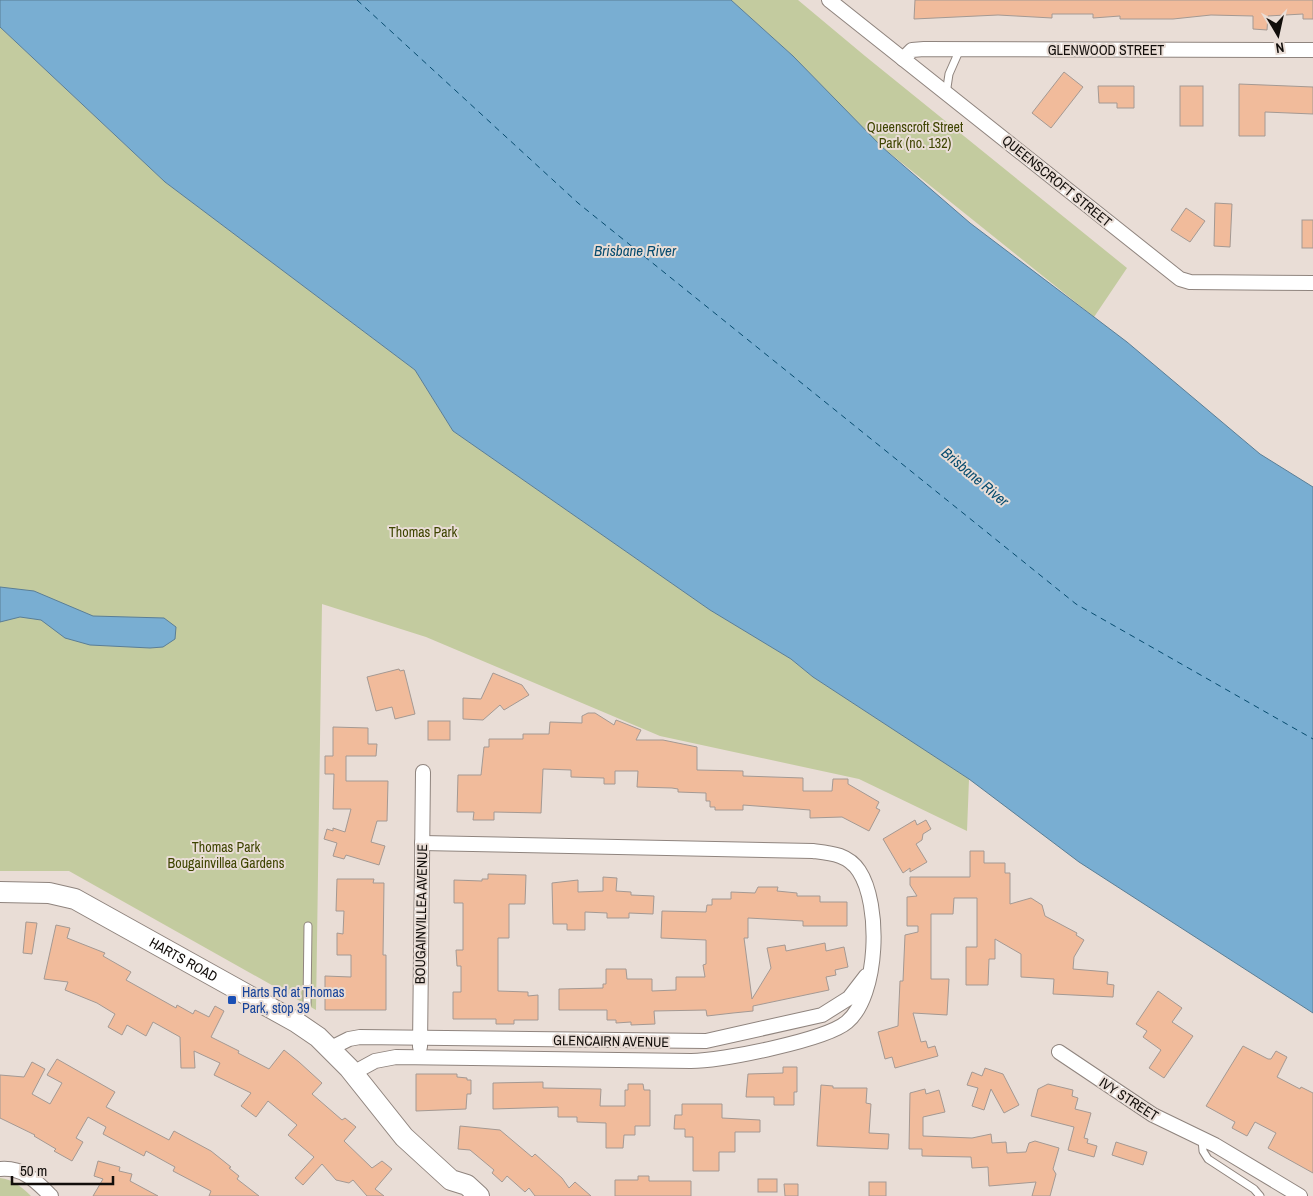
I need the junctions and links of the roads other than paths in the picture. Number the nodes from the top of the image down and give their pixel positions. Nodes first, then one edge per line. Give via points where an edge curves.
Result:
1 (829, 0) edge
2 (960, 49) junction
3 (1313, 50) edge
4 (903, 59) junction
5 (946, 94) junction
6 (1313, 283) edge
7 (423, 772) dead end
8 (422, 843) junction
9 (0, 892) edge
10 (308, 926) dead end
11 (870, 968) junction
12 (296, 1022) junction
13 (420, 1038) junction
14 (331, 1048) junction
15 (1059, 1052) dead end
16 (420, 1057) junction
17 (353, 1073) junction
18 (1202, 1138) junction
19 (0, 1169) edge
20 (453, 1188) edge
21 (51, 1196) edge
22 (479, 1196) edge
23 (1260, 1196) edge
24 (1300, 1196) edge

1 - 4 street, QUEENSCROFT STREET
2 - 3 street, GLENWOOD STREET
2 - 4 street, GLENWOOD STREET via 914,49
2 - 5 lane via 949,74
4 - 5 street, QUEENSCROFT STREET
5 - 6 street, QUEENSCROFT STREET via 1180,279 1190,282
7 - 8 street, BOUGAINVILLEA AVENUE
8 - 11 street, GLENCAIRN AVENUE via 838,854 860,871 870,898 873,940
8 - 13 street, BOUGAINVILLEA AVENUE
9 - 12 street, HARTS ROAD via 49,893 75,899
10 - 12 lane via 307,1005
11 - 13 street, GLENCAIRN AVENUE via 854,993 822,1015 706,1041
11 - 16 street, GLENCAIRN AVENUE via 866,992 858,1010 838,1028 820,1036 739,1054 696,1061
12 - 14 street, HARTS ROAD
13 - 14 street, GLENCAIRN AVENUE via 354,1038
13 - 16 street, BOUGAINVILLEA AVENUE
14 - 17 street, HARTS ROAD
15 - 18 street, IVY STREET via 1147,1112
16 - 17 street, GLENCAIRN AVENUE via 378,1060
17 - 20 street, HARTS ROAD via 400,1133
18 - 23 lane via 1203,1151 1208,1159
18 - 24 street, IVY STREET
19 - 21 street via 12,1168 34,1180
20 - 22 street, HARTS ROAD via 467,1185

